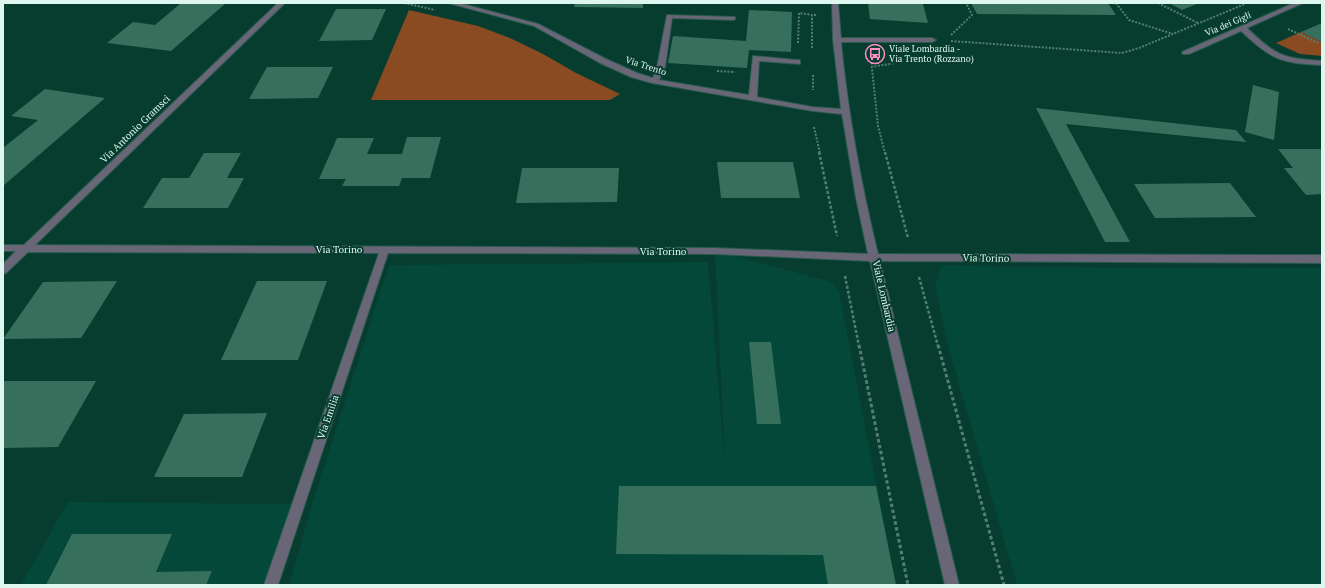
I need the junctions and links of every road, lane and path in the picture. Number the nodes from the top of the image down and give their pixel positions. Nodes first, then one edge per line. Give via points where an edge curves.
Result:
1 (282, 3) edge
2 (451, 3) edge
3 (835, 3) edge
4 (966, 3) edge
5 (1116, 3) edge
6 (1158, 3) edge
7 (1248, 3) edge
8 (1300, 3) edge
9 (812, 15) junction
10 (822, 16) dead end
11 (733, 18) dead end
12 (1266, 18) junction
13 (1198, 24) junction
14 (1242, 28) junction
15 (1173, 34) junction
16 (837, 40) junction
17 (869, 40) junction
18 (932, 40) junction
19 (944, 41) junction
20 (1322, 45) edge
21 (812, 50) dead end
22 (1186, 52) dead end
23 (797, 62) joint
24 (1322, 63) edge
25 (871, 67) junction
26 (812, 71) dead end
27 (655, 81) junction
28 (753, 99) junction
29 (813, 109) junction
30 (845, 112) junction
31 (3, 248) edge
32 (25, 249) junction
33 (385, 249) junction
34 (875, 257) junction
35 (914, 257) junction
36 (841, 258) junction
37 (1322, 259) edge
38 (3, 270) edge
39 (271, 585) edge
40 (908, 585) edge
41 (952, 585) edge
42 (1004, 585) edge

1 - 32 street, Via Antonio Gramsci
2 - 27 street, Via Trento via 536,25 603,62
3 - 16 street, Viale Lombardia
4 - 19 path via 972,15
5 - 15 path via 1129,20
6 - 13 path
7 - 13 path
8 - 12 street, Via dei Gigli
9 - 10 path
9 - 21 path
9 - 23 path via 799,13
11 - 27 street via 669,16 661,67
12 - 14 street, Via dei Gigli
12 - 20 path
13 - 15 path
14 - 22 street, Via dei Gigli
14 - 24 street via 1263,47 1278,56 1295,61
15 - 19 path via 1122,53
16 - 17 street
16 - 30 street, Viale Lombardia
17 - 18 street
17 - 25 path
18 - 19 path
18 - 25 path via 923,55 909,62
23 - 28 street via 756,58
25 - 35 path via 878,126
26 - 29 path
27 - 28 street, Via Trento
28 - 29 street, Via Trento
29 - 30 street, Via Trento
29 - 36 path via 813,122
30 - 34 street, Viale Lombardia via 860,198
31 - 32 street, Via Torino
32 - 33 street, Via Torino
32 - 38 street, Via Antonio Gramsci
33 - 36 street, Via Torino via 715,251
33 - 39 street, Via Emilia
34 - 35 street, Via Torino
34 - 36 street, Via Torino
34 - 41 street, Viale Lombardia
35 - 37 street, Via Torino
35 - 42 path
36 - 40 path

